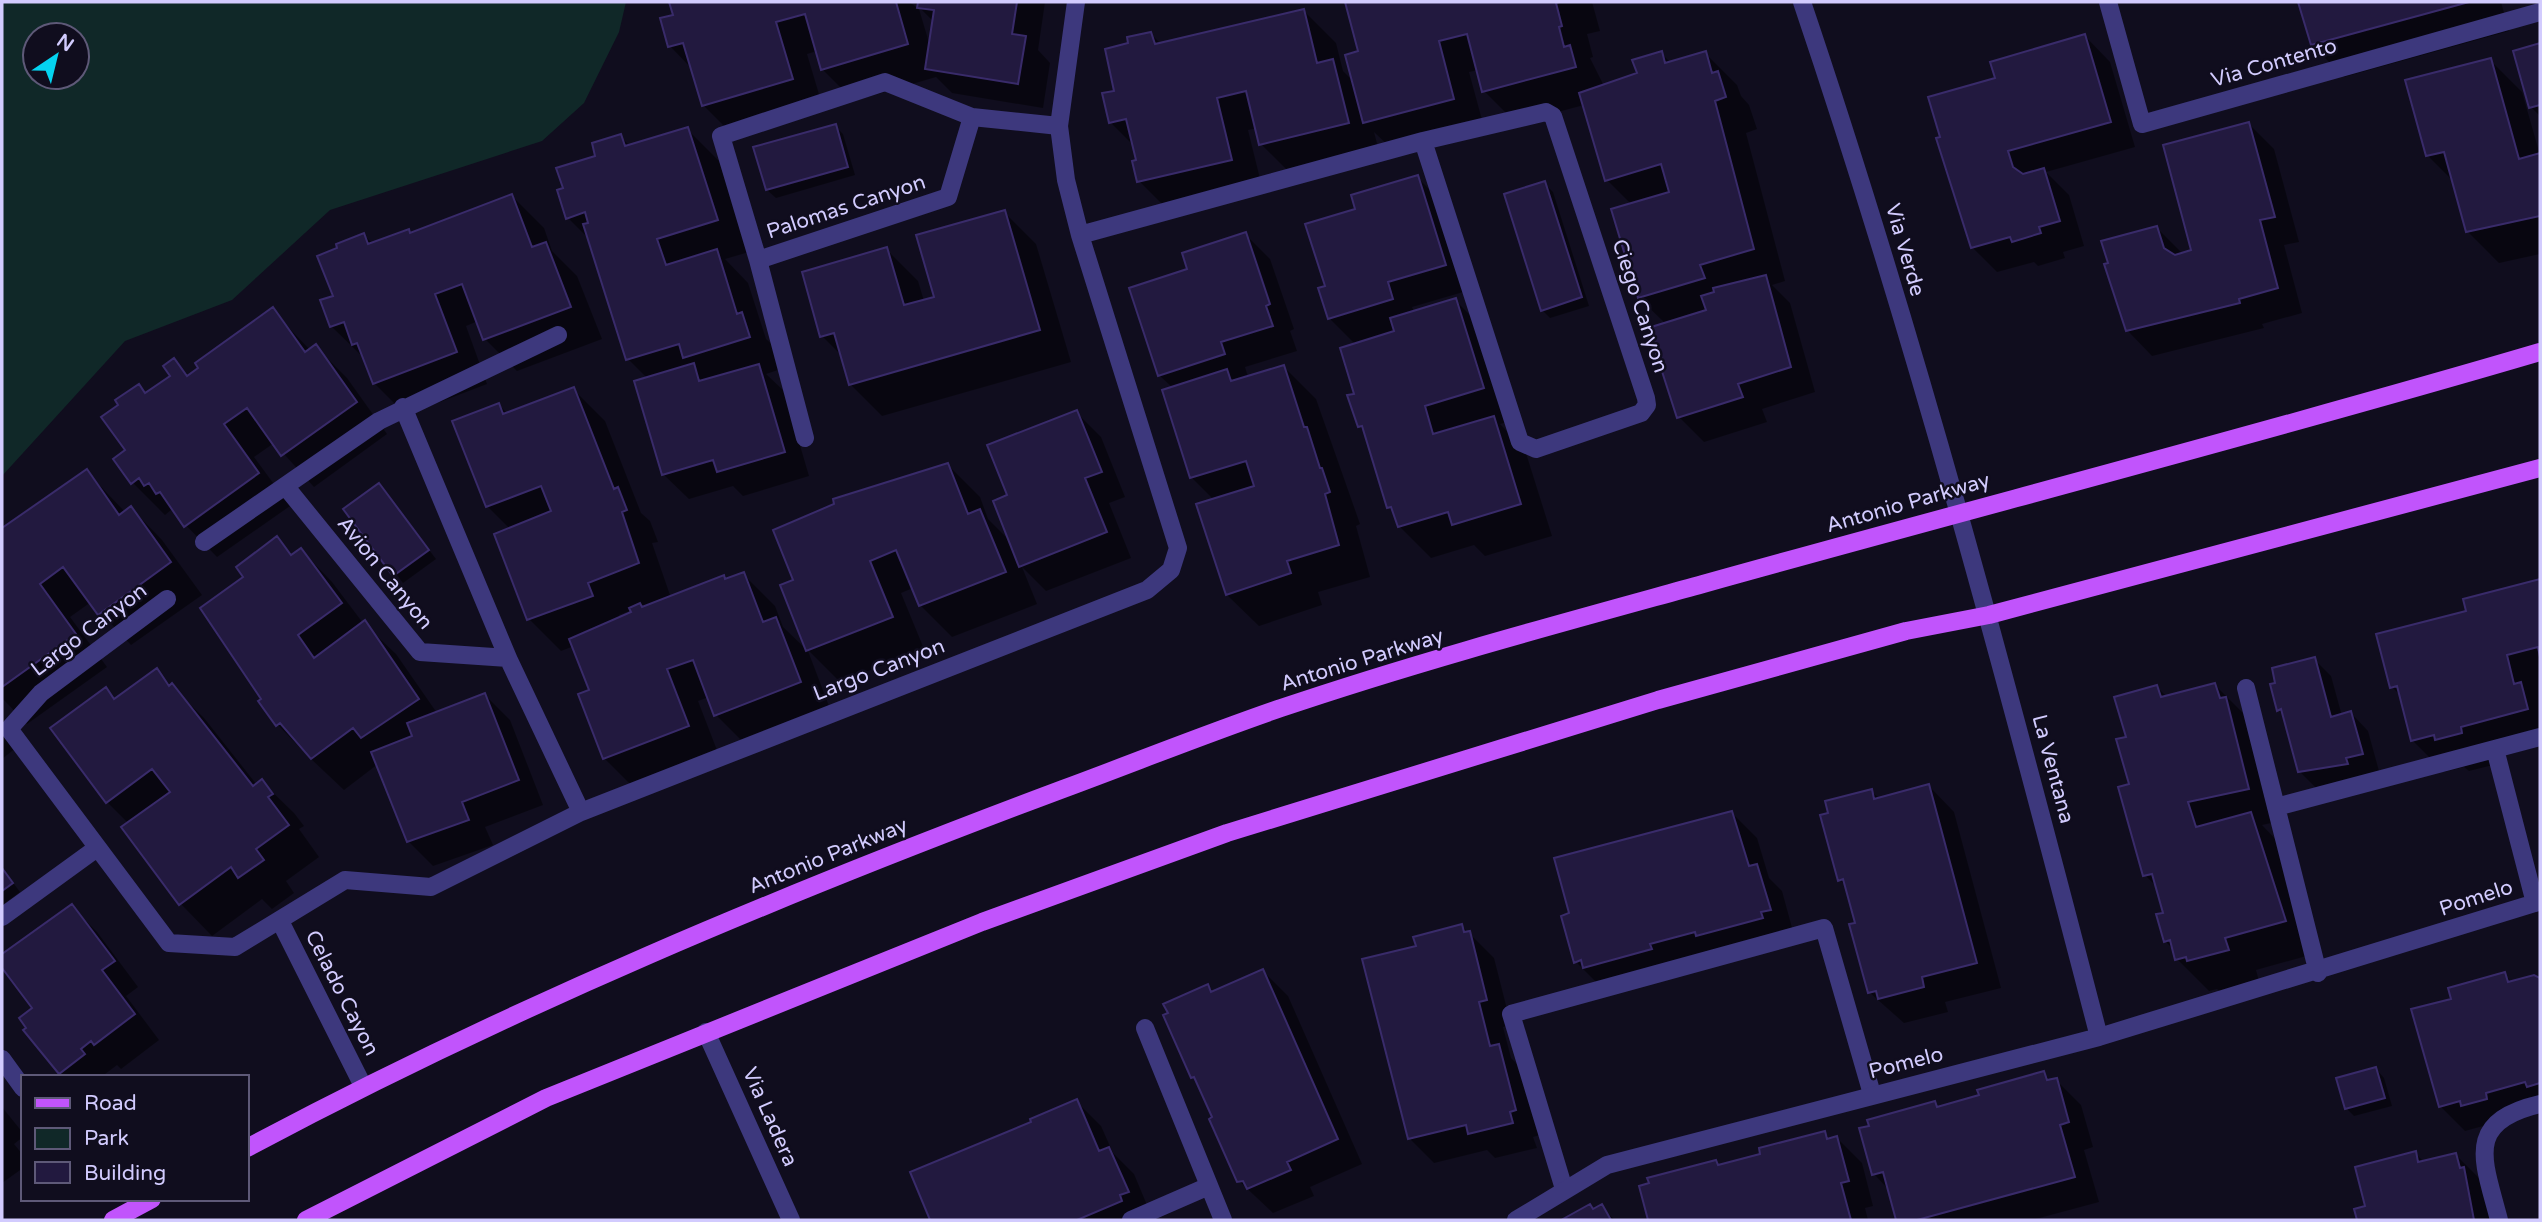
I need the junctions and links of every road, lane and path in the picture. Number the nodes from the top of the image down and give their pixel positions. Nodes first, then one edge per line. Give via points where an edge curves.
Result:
1 (1076, 2) edge
2 (1802, 2) edge
3 (2108, 2) edge
4 (2540, 12) edge
5 (971, 117) junction
6 (1059, 126) junction
7 (1423, 141) junction
8 (1080, 235) junction
9 (758, 260) junction
10 (558, 335) dead end
11 (2540, 352) edge
12 (403, 407) junction
13 (805, 438) dead end
14 (2540, 468) edge
15 (286, 487) junction
16 (1960, 512) junction
17 (204, 542) dead end
18 (167, 599) dead end
19 (1989, 615) junction
20 (508, 658) junction
21 (2246, 688) dead end
22 (5, 731) edge
23 (2540, 737) edge
24 (2495, 749) junction
25 (2276, 807) junction
26 (581, 812) junction
27 (97, 848) junction
28 (2538, 906) edge
29 (2, 917) edge
30 (280, 921) junction
31 (2318, 972) junction
32 (1144, 1028) dead end
33 (706, 1032) junction
34 (2099, 1037) junction
35 (2, 1059) edge
36 (21, 1084) edge
37 (363, 1086) junction
38 (1872, 1094) junction
39 (2540, 1104) edge
40 (248, 1147) edge
41 (1209, 1186) junction
42 (1564, 1189) junction
43 (148, 1201) edge
44 (113, 1220) edge
45 (306, 1220) edge
46 (791, 1220) edge
47 (1130, 1220) edge
48 (1223, 1220) edge
49 (1516, 1220) edge
50 (2499, 1220) edge

1 - 6 street, Largo Canyon
2 - 16 street, Via Verde via 1857,165
3 - 4 street, Via Contento via 2143,124
5 - 6 street, Palomas Canyon
5 - 9 street, Palomas Canyon via 948,197
5 - 9 street, Palomas Canyon via 885,82 721,136
6 - 8 street, Largo Canyon
7 - 7 street, Ciego Canyon via 1539,112 1553,116 1646,398 1642,413 1536,449 1520,442
7 - 8 street, Ciego Canyon
8 - 26 street, Largo Canyon via 1178,548 1171,570 1147,590
9 - 13 street, Palomas Canyon
10 - 12 street
11 - 16 main road, Antonio Parkway
12 - 15 street
12 - 20 street
14 - 19 main road
15 - 17 street
15 - 20 street, Avion Canyon via 420,652
16 - 19 street, La Ventana
16 - 37 main road, Antonio Parkway via 1543,628 1283,708 858,867 667,946
18 - 22 street, Largo Canyon via 41,694
19 - 33 main road via 1906,631 1658,700 1227,833 982,922
19 - 34 street, La Ventana
20 - 26 street
21 - 25 street
22 - 27 street, Largo Canyon
23 - 24 street
24 - 25 street
24 - 28 street, Pomelo
25 - 31 street
26 - 30 street, Largo Canyon via 431,887 345,880
27 - 29 street
27 - 30 street, Largo Canyon via 169,943 236,947
28 - 31 street, Pomelo
30 - 37 street, Celado Cayon
31 - 34 street, Pomelo
32 - 41 street
33 - 45 main road via 546,1098
33 - 46 street, Via Ladera
34 - 38 street, Pomelo
35 - 36 street
37 - 40 main road, Antonio Parkway
38 - 42 street, Pomelo via 1606,1165
38 - 42 street via 1824,928 1511,1014
39 - 50 street via 2516,1110 2493,1126 2482,1153
41 - 47 street
41 - 48 street
42 - 49 street, Pomelo
43 - 44 main road

